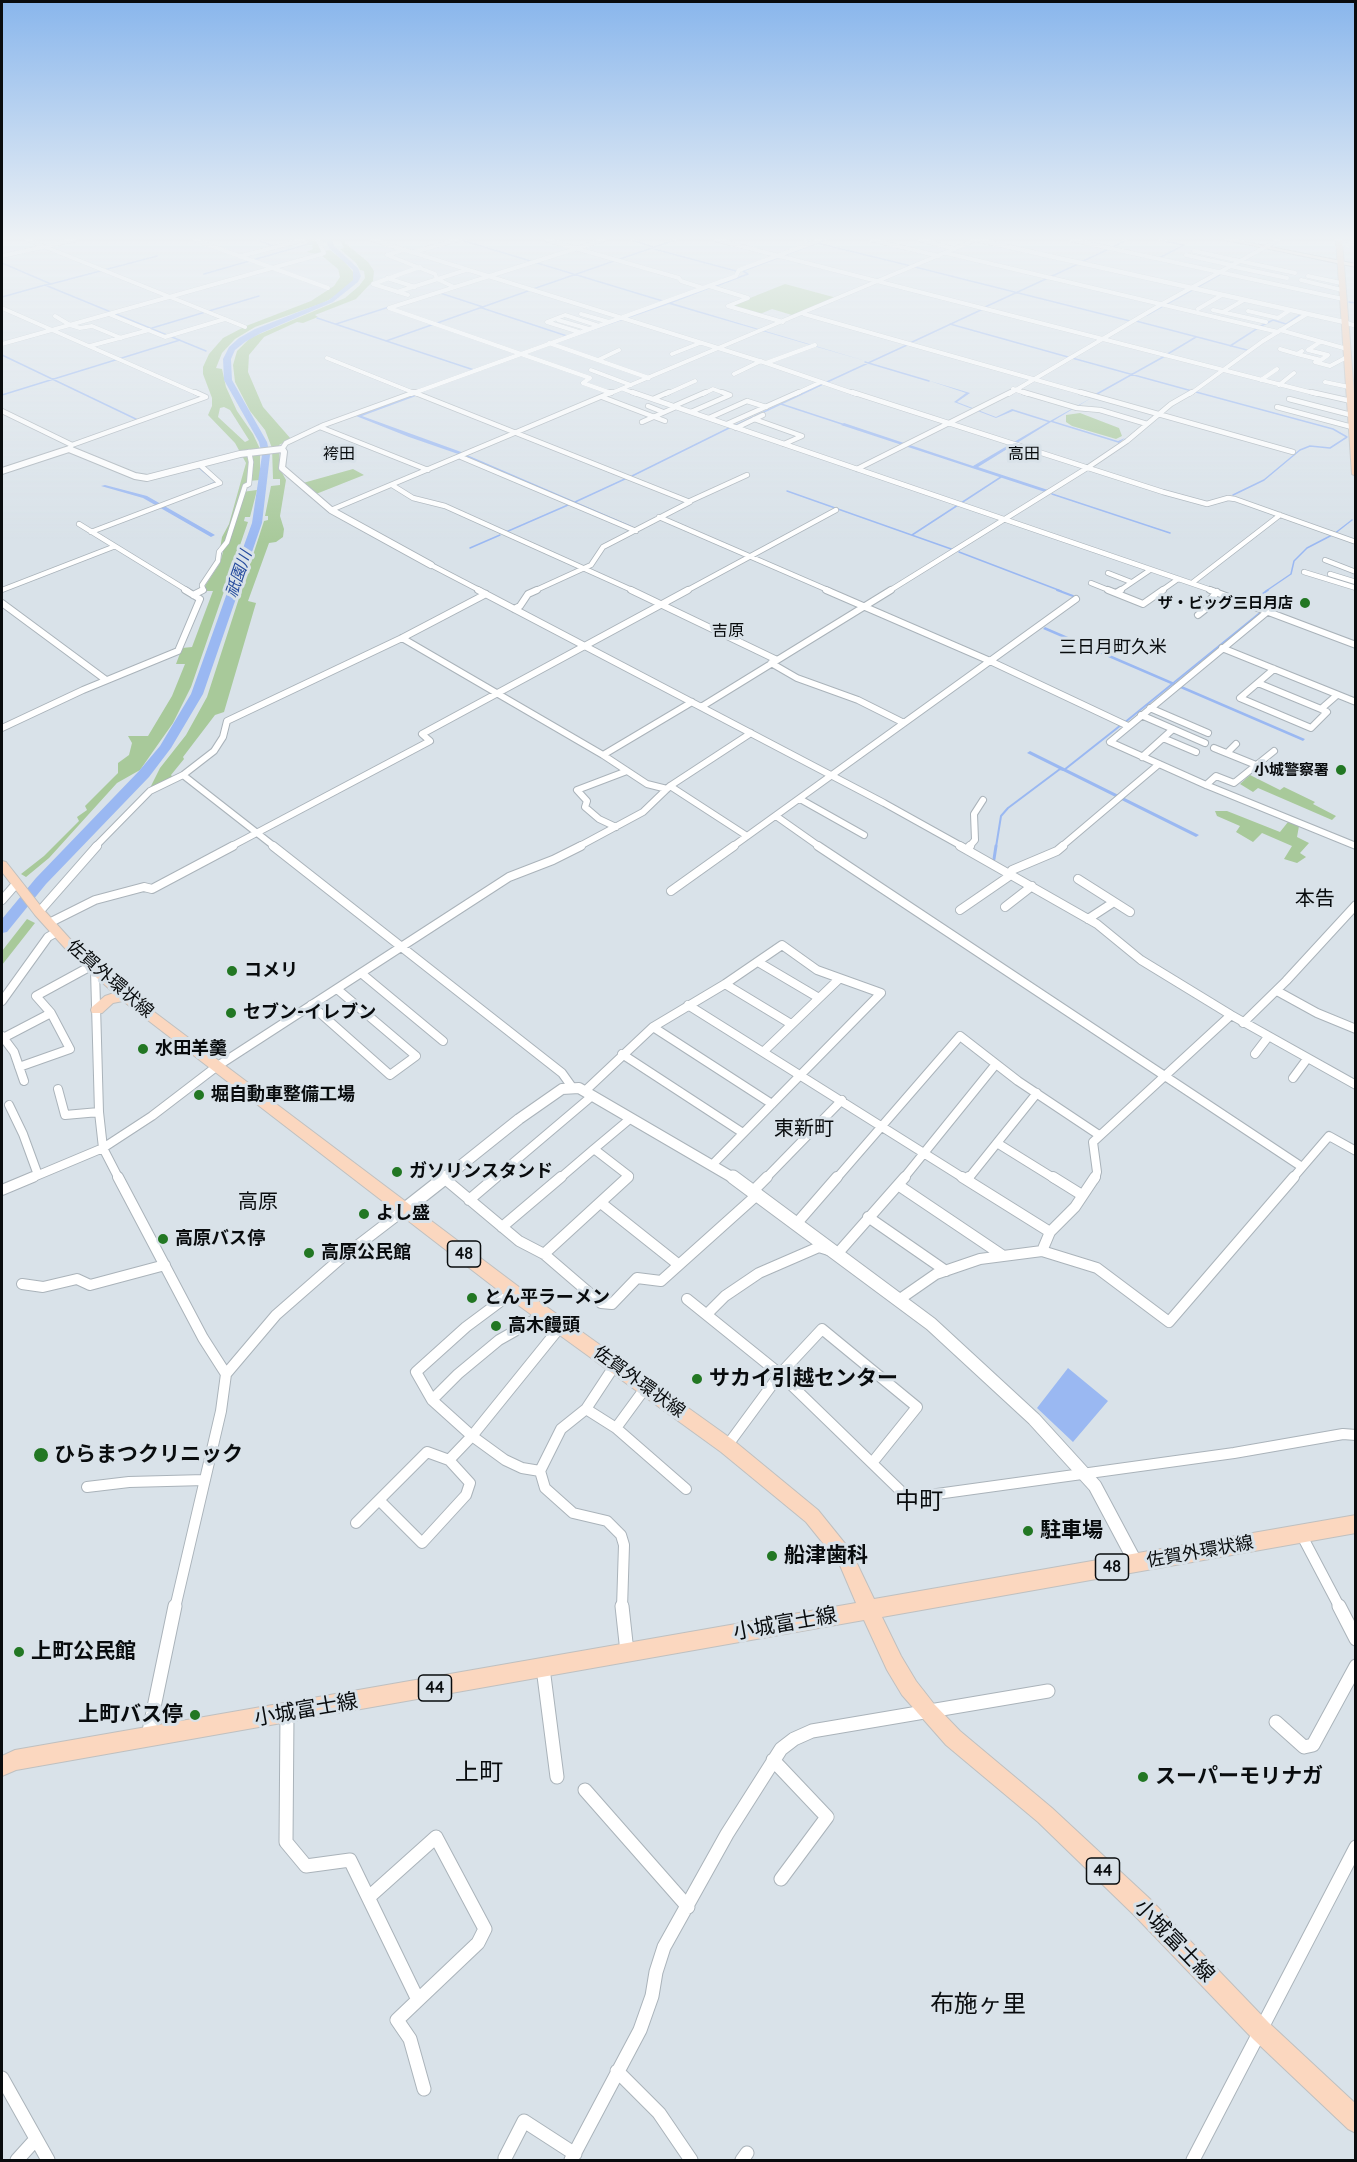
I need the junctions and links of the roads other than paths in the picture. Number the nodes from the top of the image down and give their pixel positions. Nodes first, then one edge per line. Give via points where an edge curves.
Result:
1 (76, 341) edge
2 (111, 341) edge
3 (484, 341) edge
4 (555, 341) edge
5 (693, 341) edge
6 (738, 341) edge
7 (897, 341) edge
8 (1098, 341) edge
9 (1109, 341) edge
10 (1265, 341) edge
11 (1316, 341) edge
12 (1346, 341) edge
13 (1320, 342) junction
14 (549, 343) junction
15 (700, 343) junction
16 (813, 346) dead end
17 (90, 347) junction
18 (719, 349) junction
19 (1347, 349) junction
20 (619, 350) dead end
21 (1280, 350) dead end
22 (1308, 350) junction
23 (523, 354) junction
24 (1297, 356) junction
25 (1347, 357) junction
26 (327, 358) dead end
27 (598, 360) junction
28 (687, 362) junction
29 (764, 362) junction
30 (1276, 369) dead end
31 (591, 370) dead end
32 (1224, 370) junction
33 (1294, 373) dead end
34 (734, 374) dead end
35 (1352, 376) edge
36 (649, 378) junction
37 (1031, 379) junction
38 (1261, 380) junction
39 (695, 381) dead end
40 (821, 382) junction
41 (631, 385) junction
42 (1279, 385) junction
43 (1349, 387) junction
44 (623, 389) junction
45 (1013, 389) junction
46 (414, 392) junction
47 (1311, 392) junction
48 (611, 393) junction
49 (602, 397) junction
50 (653, 399) junction
51 (1289, 399) dead end
52 (1351, 401) junction
53 (648, 406) dead end
54 (675, 406) junction
55 (766, 407) junction
56 (1277, 407) dead end
57 (2, 411) edge
58 (663, 412) junction
59 (691, 412) junction
60 (1159, 414) junction
61 (763, 415) dead end
62 (1351, 415) junction
63 (653, 417) junction
64 (709, 418) junction
65 (754, 419) junction
66 (665, 421) dead end
67 (642, 422) dead end
68 (727, 424) junction
69 (1147, 424) junction
70 (949, 426) junction
71 (320, 427) junction
72 (1352, 427) junction
73 (736, 428) junction
74 (518, 433) junction
75 (1354, 437) edge
76 (784, 444) junction
77 (70, 447) junction
78 (281, 449) junction
79 (249, 452) junction
80 (1293, 452) dead end
81 (464, 455) junction
82 (200, 465) junction
83 (1087, 468) junction
84 (857, 469) junction
85 (428, 470) junction
86 (2, 471) edge
87 (1356, 474) edge
88 (747, 475) dead end
89 (392, 485) junction
90 (690, 501) junction
91 (331, 510) junction
92 (836, 510) dead end
93 (1280, 515) junction
94 (659, 517) junction
95 (1005, 520) junction
96 (79, 524) dead end
97 (636, 531) junction
98 (91, 532) junction
99 (1356, 542) edge
100 (114, 547) junction
101 (748, 557) junction
102 (1325, 560) dead end
103 (1334, 565) junction
104 (432, 566) joint
105 (586, 568) junction
106 (1150, 570) junction
107 (1304, 572) dead end
108 (1356, 572) edge
109 (1108, 573) dead end
110 (1323, 575) junction
111 (1178, 579) junction
112 (1131, 582) junction
113 (1356, 582) edge
114 (1090, 583) dead end
115 (1192, 583) junction
116 (1356, 588) edge
117 (2, 590) edge
118 (1217, 592) junction
119 (1116, 593) junction
120 (486, 594) junction
121 (193, 595) junction
122 (1076, 598) dead end
123 (2, 603) edge
124 (661, 604) junction
125 (864, 607) junction
126 (514, 609) junction
127 (1267, 612) junction
128 (1198, 615) dead end
129 (402, 638) junction
130 (1356, 645) edge
131 (585, 646) junction
132 (1222, 648) junction
133 (990, 661) junction
134 (774, 662) junction
135 (1274, 669) junction
136 (106, 680) junction
137 (1258, 683) junction
138 (496, 693) junction
139 (1337, 694) junction
140 (692, 702) junction
141 (1356, 702) edge
142 (701, 707) junction
143 (1150, 708) junction
144 (1321, 710) junction
145 (1141, 716) junction
146 (904, 723) junction
147 (1128, 726) junction
148 (2, 728) edge
149 (1173, 729) junction
150 (751, 733) junction
151 (1208, 733) dead end
152 (1163, 738) junction
153 (1205, 743) dead end
154 (1236, 744) dead end
155 (1214, 748) dead end
156 (1274, 751) dead end
157 (1196, 752) dead end
158 (1227, 753) junction
159 (603, 755) junction
160 (1142, 757) junction
161 (1159, 764) junction
162 (1256, 765) junction
163 (627, 771) junction
164 (183, 775) junction
165 (832, 776) junction
166 (1206, 785) junction
167 (669, 788) junction
168 (800, 799) junction
169 (982, 800) dead end
170 (776, 816) junction
171 (616, 828) junction
172 (256, 834) junction
173 (864, 834) dead end
174 (747, 836) junction
175 (1356, 846) edge
176 (968, 850) junction
177 (2, 865) edge
178 (1010, 873) junction
179 (1078, 879) dead end
180 (16, 884) junction
181 (1032, 886) junction
182 (671, 891) dead end
183 (2, 900) edge
184 (1114, 902) junction
185 (1356, 905) edge
186 (1005, 907) dead end
187 (960, 910) dead end
188 (1130, 912) dead end
189 (1088, 919) junction
190 (48, 922) junction
191 (401, 948) junction
192 (758, 962) junction
193 (93, 968) junction
194 (361, 973) junction
195 (839, 979) junction
196 (725, 984) junction
197 (337, 989) junction
198 (1277, 991) junction
199 (125, 996) junction
200 (819, 998) junction
201 (2, 1001) edge
202 (311, 1005) junction
203 (688, 1005) junction
204 (97, 1010) junction
205 (51, 1013) junction
206 (1231, 1015) junction
207 (1244, 1023) junction
208 (791, 1024) junction
209 (652, 1027) junction
210 (1356, 1029) edge
211 (3, 1036) edge
212 (1268, 1037) junction
213 (442, 1041) dead end
214 (763, 1052) junction
215 (622, 1054) junction
216 (1255, 1054) dead end
217 (1307, 1059) junction
218 (996, 1064) junction
219 (19, 1067) junction
220 (216, 1067) junction
221 (801, 1075) junction
222 (1165, 1077) junction
223 (1293, 1078) dead end
224 (24, 1081) dead end
225 (1356, 1085) edge
226 (572, 1087) junction
227 (58, 1089) dead end
228 (1037, 1093) junction
229 (589, 1094) junction
230 (842, 1100) junction
231 (772, 1104) junction
232 (9, 1105) dead end
233 (99, 1112) junction
234 (631, 1118) junction
235 (881, 1125) junction
236 (743, 1133) junction
237 (1099, 1135) junction
238 (997, 1143) junction
239 (103, 1148) junction
240 (594, 1149) junction
241 (1356, 1151) edge
242 (926, 1153) junction
243 (713, 1164) junction
244 (1302, 1167) junction
245 (38, 1175) junction
246 (445, 1179) junction
247 (967, 1180) junction
248 (898, 1185) junction
249 (2, 1188) edge
250 (755, 1192) junction
251 (1082, 1195) junction
252 (469, 1200) junction
253 (601, 1203) junction
254 (404, 1210) junction
255 (868, 1217) junction
256 (797, 1223) junction
257 (502, 1227) junction
258 (1050, 1232) junction
259 (1042, 1251) junction
260 (838, 1253) junction
261 (544, 1254) junction
262 (1002, 1255) junction
263 (165, 1265) junction
264 (679, 1265) junction
265 (946, 1271) junction
266 (22, 1284) dead end
267 (513, 1292) junction
268 (687, 1299) dead end
269 (900, 1299) junction
270 (545, 1314) junction
271 (707, 1314) junction
272 (561, 1326) junction
273 (615, 1365) junction
274 (226, 1374) junction
275 (780, 1374) junction
276 (646, 1387) junction
277 (432, 1400) junction
278 (586, 1409) junction
279 (616, 1428) junction
280 (1355, 1435) edge
281 (472, 1436) junction
282 (727, 1446) junction
283 (449, 1460) junction
284 (872, 1463) junction
285 (540, 1471) junction
286 (1084, 1474) junction
287 (205, 1480) junction
288 (87, 1486) dead end
289 (686, 1489) dead end
290 (379, 1500) junction
291 (356, 1523) dead end
292 (1356, 1524) edge
293 (1301, 1534) junction
294 (1136, 1563) junction
295 (869, 1610) junction
296 (1356, 1639) edge
297 (627, 1652) junction
298 (1356, 1666) edge
299 (543, 1668) junction
300 (1048, 1690) dead end
301 (927, 1711) junction
302 (287, 1714) junction
303 (1276, 1722) dead end
304 (148, 1737) junction
305 (773, 1760) junction
306 (2, 1766) edge
307 (557, 1777) dead end
308 (585, 1790) dead end
309 (1356, 1847) edge
310 (781, 1879) dead end
311 (369, 1897) junction
312 (688, 1907) junction
313 (418, 2000) junction
314 (1261, 2031) junction
315 (617, 2071) junction
316 (2, 2078) edge
317 (424, 2089) dead end
318 (1356, 2121) edge
319 (36, 2139) junction
320 (573, 2157) edge
321 (505, 2158) dead end
322 (17, 2160) edge
323 (48, 2160) edge
324 (691, 2160) edge
325 (1193, 2160) edge

1 - 17 street
2 - 17 street
3 - 23 street
4 - 14 street
5 - 15 street
6 - 18 street
7 - 37 street
8 - 37 street
9 - 32 street
10 - 32 street
11 - 13 street
12 - 19 highway
13 - 19 street
13 - 22 street
14 - 23 street
14 - 27 street
15 - 18 street
15 - 28 street via 670,355
16 - 29 street
17 - 77 street via 206,397
18 - 28 street
18 - 29 street
19 - 25 highway
20 - 27 street
21 - 24 street
22 - 24 street
22 - 24 street via 1328,355 1321,360
23 - 46 street
23 - 48 street via 590,378 583,383
24 - 25 street via 1330,366
25 - 35 highway
26 - 46 street
27 - 36 street
28 - 36 street
29 - 34 street
29 - 40 street
30 - 38 street
31 - 41 street
32 - 38 street
32 - 60 street
33 - 42 street
35 - 43 highway
36 - 41 street
37 - 45 street
37 - 60 street
38 - 42 street
39 - 50 street
40 - 55 street
40 - 70 street
41 - 44 street
42 - 47 street
43 - 47 street via 1326,381
43 - 52 highway
44 - 48 street
44 - 50 street
45 - 69 street
45 - 70 street
46 - 71 street
46 - 74 street
47 - 52 street
48 - 49 street
49 - 63 street
49 - 74 street
50 - 54 street
51 - 62 street
52 - 62 highway
53 - 58 street
54 - 58 street
54 - 59 street
54 - 59 street via 713,389 730,395
55 - 64 street via 747,401
55 - 68 street
56 - 72 street
57 - 77 street
58 - 63 street
59 - 64 street
60 - 69 street
60 - 80 street
61 - 65 street
62 - 72 highway
63 - 66 street
63 - 67 street
64 - 68 street
65 - 73 street
65 - 76 street via 802,436
68 - 73 street
69 - 83 street
70 - 83 street
70 - 84 street
71 - 78 street
71 - 85 street
72 - 75 highway
73 - 76 street
74 - 81 street
74 - 90 street
75 - 87 highway
76 - 84 street
77 - 82 street via 141,478
77 - 86 street
78 - 79 street
78 - 91 street via 282,468
79 - 82 street
79 - 121 street via 249,484 245,486 227,542 202,590
81 - 85 street
81 - 97 street
82 - 98 street via 220,483
83 - 93 street via 1203,504 1232,498
83 - 95 street
84 - 95 street
85 - 89 street
88 - 90 street
89 - 91 street
89 - 105 street
90 - 94 street
91 - 104 street
92 - 101 street
93 - 99 street
93 - 115 street
94 - 97 street
94 - 101 street
95 - 106 street
95 - 125 street
96 - 98 street
97 - 105 street via 603,547
98 - 100 street
100 - 117 street
100 - 121 street
101 - 124 street
101 - 125 street
102 - 103 street
103 - 108 street
103 - 110 street
104 - 120 street
105 - 124 street
105 - 126 street via 528,594
106 - 111 street
106 - 112 street
107 - 110 street
109 - 112 street
110 - 113 street
110 - 116 street
111 - 115 street
111 - 119 street via 1143,604
112 - 119 street
114 - 119 street
115 - 118 street
118 - 127 street
118 - 128 street via 1209,601 1212,604
120 - 126 street
120 - 129 street
121 - 136 street via 200,599 178,651
122 - 133 street
123 - 136 street
124 - 131 street
124 - 134 street
125 - 133 street
125 - 134 street
126 - 131 street
127 - 130 street
127 - 132 street
129 - 138 street
129 - 164 street via 227,722 213,751
131 - 138 street
131 - 140 street
132 - 135 street
132 - 143 street
133 - 146 street
133 - 147 street
134 - 142 street
134 - 146 street via 790,675 858,700
135 - 137 street
135 - 139 street
136 - 148 street
137 - 144 street
137 - 144 street via 1240,698 1311,728 1327,712
138 - 159 street
138 - 172 street via 422,734 430,741
139 - 141 street
139 - 144 street
140 - 142 street
140 - 159 street
142 - 150 street
143 - 145 street
143 - 151 street
145 - 147 street
145 - 149 street
146 - 165 street
147 - 160 street via 1110,742
149 - 152 street
149 - 153 street
150 - 165 street
150 - 167 street
152 - 157 street
152 - 160 street
154 - 158 street
155 - 158 street
156 - 162 street
158 - 162 street
159 - 163 street
160 - 161 street
161 - 166 street
161 - 178 street via 1057,851
162 - 166 street via 1234,783 1216,776
163 - 167 street via 647,784
163 - 171 street via 577,790 587,801 585,807
164 - 172 street
164 - 190 street via 150,791 87,856
165 - 168 street
165 - 176 street
166 - 175 street
167 - 171 street via 643,812
167 - 174 street
168 - 170 street
168 - 173 street
169 - 176 street via 974,814 975,840
170 - 174 street
170 - 222 street
171 - 191 street via 509,877
172 - 190 street via 152,889 144,887 95,900
172 - 191 street
174 - 182 street
176 - 178 street
177 - 180 main road, 佐賀外環状線 / 48
178 - 181 street
178 - 187 street
179 - 184 street
180 - 183 street
180 - 190 main road, 佐賀外環状線 / 48
181 - 186 street
181 - 189 street
184 - 188 street
184 - 189 street
185 - 198 street
189 - 206 street via 1141,960
190 - 193 main road, 佐賀外環状線 / 48
190 - 201 street via 48,937
191 - 194 street
191 - 226 street via 562,1073
192 - 195 street via 782,945 817,970
192 - 196 street
192 - 200 street
193 - 199 main road, 佐賀外環状線 / 48
193 - 204 street
193 - 205 street via 36,996
194 - 197 street
194 - 213 street
195 - 200 street
195 - 221 street via 881,993
196 - 203 street
196 - 208 street
197 - 202 street
197 - 202 street via 417,1056 390,1075
198 - 207 street
198 - 210 street
199 - 204 main road via 109,999
199 - 220 main road, 佐賀外環状線 / 48
200 - 208 street
202 - 220 street
203 - 209 street
203 - 214 street
204 - 233 street
205 - 211 street
205 - 219 street via 69,1049
206 - 207 street
206 - 222 street
207 - 212 street
208 - 214 street
209 - 215 street
209 - 231 street
211 - 219 street
212 - 216 street
212 - 217 street
214 - 221 street
215 - 229 street
215 - 236 street
217 - 223 street
217 - 225 street
218 - 228 street
218 - 235 street via 960,1036
218 - 242 street
219 - 224 street
220 - 239 street
220 - 254 main road, 佐賀外環状線 / 48
221 - 230 street
221 - 231 street
222 - 237 street
222 - 244 street
226 - 229 street
226 - 246 street via 562,1089 519,1119
227 - 233 street via 65,1115
228 - 237 street
228 - 238 street
229 - 234 street
229 - 252 street
230 - 235 street
230 - 250 street
231 - 236 street
232 - 245 street
233 - 239 street
234 - 240 street
234 - 243 street
235 - 242 street
235 - 256 street
236 - 243 street
237 - 251 street via 1093,1142 1097,1172
238 - 247 street
238 - 251 street
239 - 245 street
239 - 263 street
240 - 253 street via 629,1176
240 - 257 street
241 - 244 street via 1329,1136
242 - 247 street
242 - 248 street
243 - 250 street
244 - 259 street via 1170,1322 1097,1268
245 - 249 street
246 - 252 street
246 - 254 street
247 - 258 street
248 - 255 street
248 - 262 street
250 - 256 street
250 - 264 street
251 - 258 street
252 - 257 street
253 - 261 street
253 - 264 street
254 - 267 main road, 佐賀外環状線 / 48
254 - 274 street via 276,1315
255 - 260 street
255 - 265 street
256 - 260 street
257 - 261 street
258 - 259 street
259 - 262 street
260 - 269 street
260 - 271 street via 819,1247 759,1273
261 - 264 street via 601,1303 612,1304 637,1278 661,1281
262 - 265 street
263 - 266 street via 90,1285 77,1279 43,1287
263 - 274 street
265 - 269 street
267 - 270 main road, 佐賀外環状線 / 48
267 - 277 street via 416,1372
268 - 271 street
269 - 286 street via 1003,1388
270 - 272 main road, 佐賀外環状線 / 48
270 - 277 street via 499,1340
271 - 275 street
272 - 273 main road, 佐賀外環状線 / 48
272 - 281 street
273 - 276 main road, 佐賀外環状線 / 48
273 - 278 street
274 - 287 street
275 - 282 street
275 - 284 street
275 - 284 street via 822,1329 918,1407
276 - 279 street
276 - 282 main road, 佐賀外環状線 / 48
277 - 281 street
278 - 279 street
278 - 285 street via 561,1429
279 - 289 street
280 - 286 street
281 - 283 street
281 - 285 street via 504,1460
282 - 295 main road, 佐賀外環状線 / 48 via 812,1516 831,1537 845,1557
283 - 290 street via 427,1452
283 - 290 street via 470,1483 466,1495 422,1543
284 - 286 street via 908,1498
285 - 297 street via 545,1488 573,1513 607,1521 621,1535 621,1600
286 - 294 street via 1095,1486
287 - 288 street
287 - 304 street
290 - 291 street
292 - 293 main road, 佐賀外環状線 / 48
293 - 294 main road, 佐賀外環状線 / 48
293 - 296 street
294 - 295 main road, 佐賀外環状線 / 48
295 - 297 main road, 小城富士線 / 44
295 - 301 main road, 小城富士線 / 44 via 899,1671
297 - 299 main road, 小城富士線 / 44
298 - 303 street via 1313,1745 1304,1747
299 - 302 main road, 小城富士線 / 44
299 - 307 street
300 - 301 street
301 - 305 street via 812,1731 794,1739
301 - 314 main road, 小城富士線 / 44 via 1142,1907
302 - 304 main road, 小城富士線 / 44
302 - 311 street via 286,1842 306,1866 350,1860
304 - 306 main road, 小城富士線 / 44 via 15,1760
305 - 310 street via 827,1817
305 - 312 street via 727,1833
308 - 312 street
309 - 314 street
311 - 313 street
311 - 313 street via 436,1837 485,1929 478,1943
312 - 315 street via 664,1947 640,2030
313 - 317 street via 397,2020 410,2039
314 - 318 main road, 小城富士線 / 44
314 - 325 street
315 - 320 street
315 - 324 street via 659,2113
316 - 319 street
319 - 322 street
319 - 323 street
320 - 321 street via 524,2121

